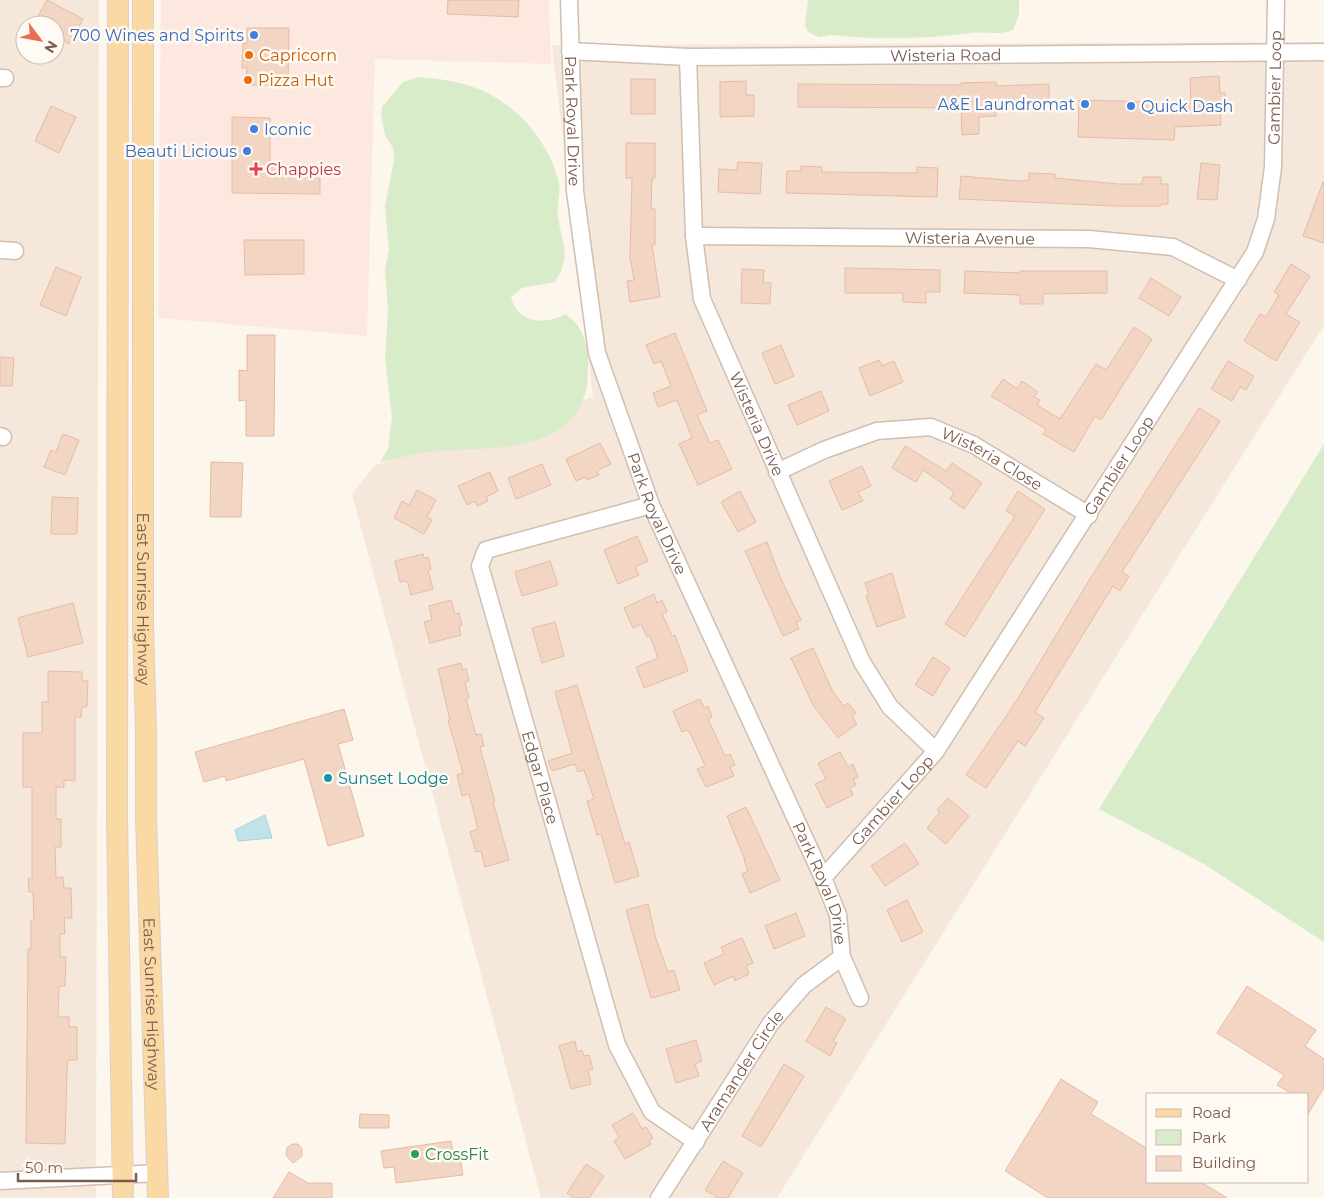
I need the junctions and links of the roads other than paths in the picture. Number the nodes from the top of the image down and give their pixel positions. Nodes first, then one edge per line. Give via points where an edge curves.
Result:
1 (118, 0) edge
2 (143, 0) edge
3 (569, 0) edge
4 (1276, 0) edge
5 (570, 51) junction
6 (1276, 52) junction
7 (1324, 52) edge
8 (688, 57) junction
9 (694, 236) junction
10 (1238, 280) junction
11 (777, 472) junction
12 (652, 505) junction
13 (1089, 515) junction
14 (936, 751) junction
15 (823, 878) junction
16 (842, 957) junction
17 (860, 998) dead end
18 (696, 1142) junction
19 (158, 1173) junction
20 (123, 1174) junction
21 (0, 1181) edge
22 (123, 1198) edge
23 (158, 1198) edge
24 (659, 1198) edge

1 - 20 main road, East Sunrise Highway via 117,817
2 - 19 main road, East Sunrise Highway via 143,624 146,826
3 - 5 street, Park Royal Drive
4 - 6 street, Gambier Loop
5 - 8 street, Wisteria Road
5 - 12 street, Park Royal Drive via 575,191 598,353
6 - 7 street, Wisteria Road
6 - 8 street, Wisteria Road
6 - 10 street, Gambier Loop via 1272,167 1266,219 1255,252
8 - 9 street, Wisteria Drive
9 - 10 street, Wisteria Avenue via 1089,239 1173,246
9 - 11 street, Wisteria Drive via 702,299
10 - 13 street, Gambier Loop
11 - 13 street, Wisteria Close via 824,450 877,431 931,427 974,444
11 - 14 street, Wisteria Drive via 862,662 890,707
12 - 15 street, Park Royal Drive
12 - 18 street, Edgar Place via 486,550 480,566 617,1045 652,1112
13 - 14 street, Gambier Loop
14 - 15 street, Gambier Loop
15 - 16 street, Park Royal Drive via 838,915
16 - 17 street, Park Royal Drive
16 - 18 street, Aramander Circle via 804,985 771,1023
18 - 24 street, Aramander Circle
19 - 20 street
19 - 23 main road, East Sunrise Highway
20 - 21 street
20 - 22 main road, East Sunrise Highway

